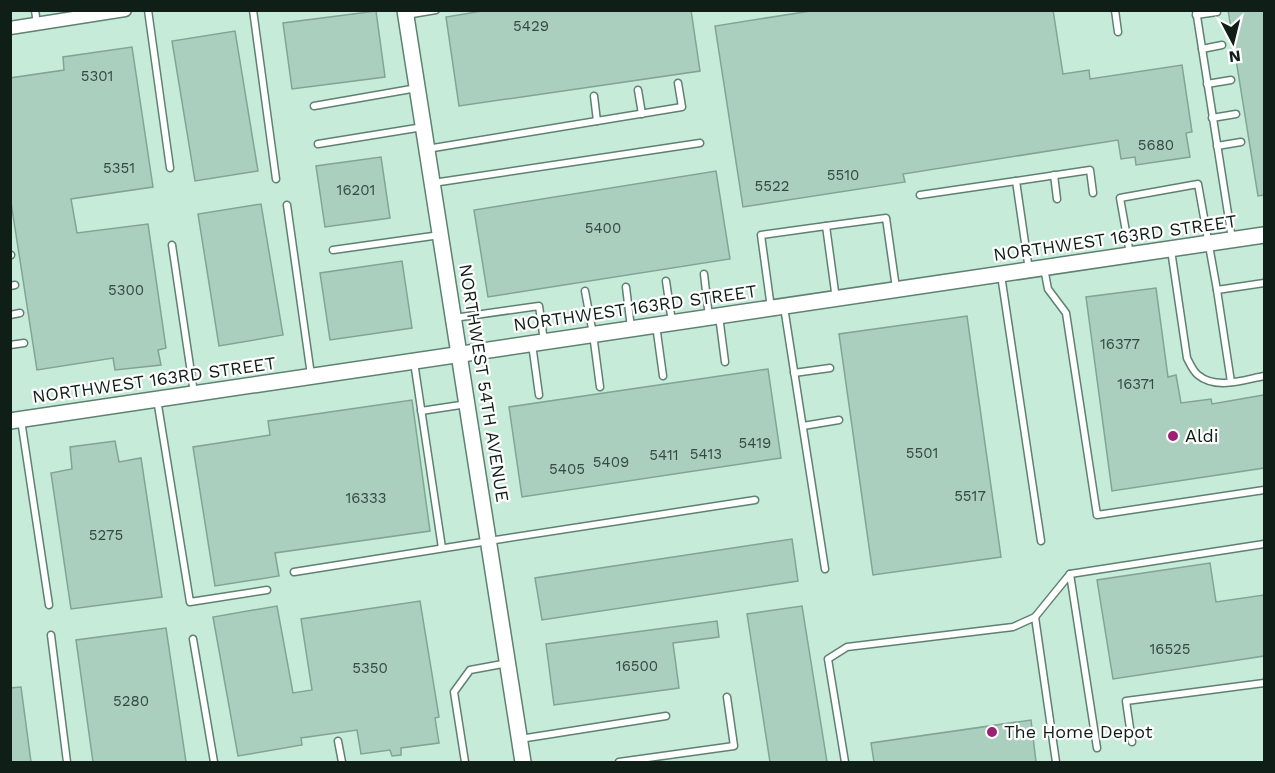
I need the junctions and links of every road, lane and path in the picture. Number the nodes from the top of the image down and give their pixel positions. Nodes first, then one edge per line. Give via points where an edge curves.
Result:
1 (35, 10) edge
2 (125, 10) edge
3 (148, 10) edge
4 (253, 10) edge
5 (436, 10) edge
6 (1115, 10) edge
7 (1217, 12) edge
8 (405, 13) edge
9 (1196, 13) edge
10 (37, 24) junction
11 (10, 28) edge
12 (1118, 32) dead end
13 (1222, 45) dead end
14 (1202, 49) junction
15 (1231, 80) dead end
16 (678, 83) dead end
17 (1207, 84) junction
18 (417, 88) junction
19 (638, 90) dead end
20 (594, 96) dead end
21 (314, 106) dead end
22 (642, 114) junction
23 (1236, 114) dead end
24 (1212, 118) junction
25 (597, 121) junction
26 (423, 127) junction
27 (1241, 142) dead end
28 (700, 143) dead end
29 (318, 144) dead end
30 (1217, 146) junction
31 (427, 149) junction
32 (170, 168) dead end
33 (1054, 175) junction
34 (276, 179) dead end
35 (1016, 181) junction
36 (432, 183) junction
37 (1093, 193) dead end
38 (920, 195) dead end
39 (1057, 199) dead end
40 (287, 205) dead end
41 (826, 226) junction
42 (441, 235) junction
43 (1264, 235) edge
44 (1232, 240) junction
45 (1209, 243) junction
46 (172, 246) dead end
47 (1171, 249) junction
48 (333, 250) dead end
49 (1130, 255) junction
50 (1037, 269) junction
51 (704, 274) dead end
52 (1000, 274) junction
53 (666, 280) dead end
54 (1264, 283) edge
55 (626, 287) dead end
56 (896, 290) junction
57 (1218, 290) junction
58 (585, 291) dead end
59 (836, 298) junction
60 (778, 307) junction
61 (20, 314) dead end
62 (10, 315) edge
63 (714, 316) junction
64 (454, 318) junction
65 (672, 323) junction
66 (656, 325) junction
67 (631, 329) junction
68 (593, 334) junction
69 (538, 342) junction
70 (24, 343) dead end
71 (10, 345) edge
72 (459, 354) junction
73 (414, 360) junction
74 (725, 362) dead end
75 (830, 368) dead end
76 (794, 373) junction
77 (311, 376) junction
78 (663, 376) dead end
79 (1264, 376) edge
80 (1231, 382) junction
81 (600, 387) dead end
82 (194, 393) junction
83 (538, 395) dead end
84 (157, 399) junction
85 (467, 404) junction
86 (421, 411) junction
87 (16, 420) edge
88 (839, 420) dead end
89 (803, 426) junction
90 (1264, 490) edge
91 (755, 500) dead end
92 (489, 541) junction
93 (1041, 541) dead end
94 (1264, 544) edge
95 (442, 548) junction
96 (825, 569) dead end
97 (294, 572) dead end
98 (1070, 574) junction
99 (267, 590) dead end
100 (49, 605) dead end
101 (1035, 616) junction
102 (51, 635) dead end
103 (193, 639) dead end
104 (508, 663) junction
105 (1264, 682) edge
106 (727, 697) dead end
107 (666, 716) dead end
108 (520, 739) junction
109 (338, 741) dead end
110 (1132, 742) dead end
111 (1097, 748) dead end
112 (67, 762) edge
113 (214, 762) edge
114 (342, 762) edge
115 (465, 762) edge
116 (523, 762) edge
117 (619, 762) edge
118 (845, 762) edge
119 (1056, 762) edge

1 - 10 lane
2 - 10 street
3 - 32 lane
4 - 34 lane
5 - 8 lane
6 - 12 lane
7 - 9 lane
8 - 18 street, NORTHWEST 54TH AVENUE
9 - 14 lane
10 - 11 street
13 - 14 lane
14 - 17 lane
15 - 17 lane
16 - 22 lane via 682,107
17 - 24 lane
18 - 21 lane
18 - 26 street, NORTHWEST 54TH AVENUE
19 - 22 lane
20 - 25 lane
22 - 25 lane
23 - 24 lane
24 - 30 lane
25 - 31 lane
26 - 29 lane
26 - 31 street, NORTHWEST 54TH AVENUE
27 - 30 lane
28 - 36 lane
30 - 44 lane
31 - 36 street, NORTHWEST 54TH AVENUE
33 - 35 lane
33 - 37 lane via 1090,170
33 - 39 lane
35 - 38 lane
35 - 50 lane
36 - 42 street, NORTHWEST 54TH AVENUE
40 - 77 lane
41 - 56 lane via 886,218
41 - 59 lane
41 - 60 lane via 761,236
42 - 48 lane
42 - 64 street, NORTHWEST 54TH AVENUE
43 - 44 street, NORTHWEST 163RD STREET
44 - 45 street, NORTHWEST 163RD STREET
45 - 47 street, NORTHWEST 163RD STREET
45 - 49 lane via 1198,184 1120,198
45 - 57 lane
46 - 82 lane
47 - 49 street, NORTHWEST 163RD STREET
47 - 80 lane via 1187,358 1196,374 1221,384
49 - 50 street, NORTHWEST 163RD STREET
50 - 52 street, NORTHWEST 163RD STREET
50 - 90 lane via 1066,313 1097,515
51 - 63 lane
52 - 56 street, NORTHWEST 163RD STREET
52 - 93 lane
53 - 65 lane
54 - 57 lane
55 - 67 lane
56 - 59 street, NORTHWEST 163RD STREET
57 - 80 lane
58 - 68 lane
59 - 60 street, NORTHWEST 163RD STREET
60 - 63 street, NORTHWEST 163RD STREET
60 - 76 lane
61 - 62 lane
63 - 65 street, NORTHWEST 163RD STREET
63 - 74 lane
64 - 69 lane via 539,306
64 - 72 street, NORTHWEST 54TH AVENUE
65 - 66 street, NORTHWEST 163RD STREET
66 - 67 street, NORTHWEST 163RD STREET
66 - 78 lane
67 - 68 street, NORTHWEST 163RD STREET
68 - 69 street, NORTHWEST 163RD STREET
68 - 81 lane
69 - 72 street, NORTHWEST 163RD STREET
69 - 83 lane
70 - 71 lane
72 - 73 street, NORTHWEST 163RD STREET
72 - 85 street, NORTHWEST 54TH AVENUE
73 - 77 street, NORTHWEST 163RD STREET
73 - 86 lane
75 - 76 lane
76 - 89 lane
77 - 82 street, NORTHWEST 163RD STREET
79 - 80 lane
82 - 84 street, NORTHWEST 163RD STREET
84 - 87 street, NORTHWEST 163RD STREET
84 - 99 lane via 190,602
85 - 86 lane
85 - 92 street, NORTHWEST 54TH AVENUE
86 - 95 lane
87 - 100 lane
88 - 89 lane
89 - 96 lane
91 - 92 lane
92 - 95 lane
92 - 104 street, NORTHWEST 54TH AVENUE
94 - 98 lane
95 - 97 lane
98 - 101 lane
98 - 111 lane
101 - 118 lane via 1013,627 847,647 828,659
101 - 119 lane
102 - 112 lane
103 - 113 lane
104 - 108 street, NORTHWEST 54TH AVENUE
104 - 115 lane via 470,670 454,692
105 - 110 lane via 1126,701
106 - 117 lane via 734,746
107 - 108 lane
108 - 116 street, NORTHWEST 54TH AVENUE
109 - 114 lane

